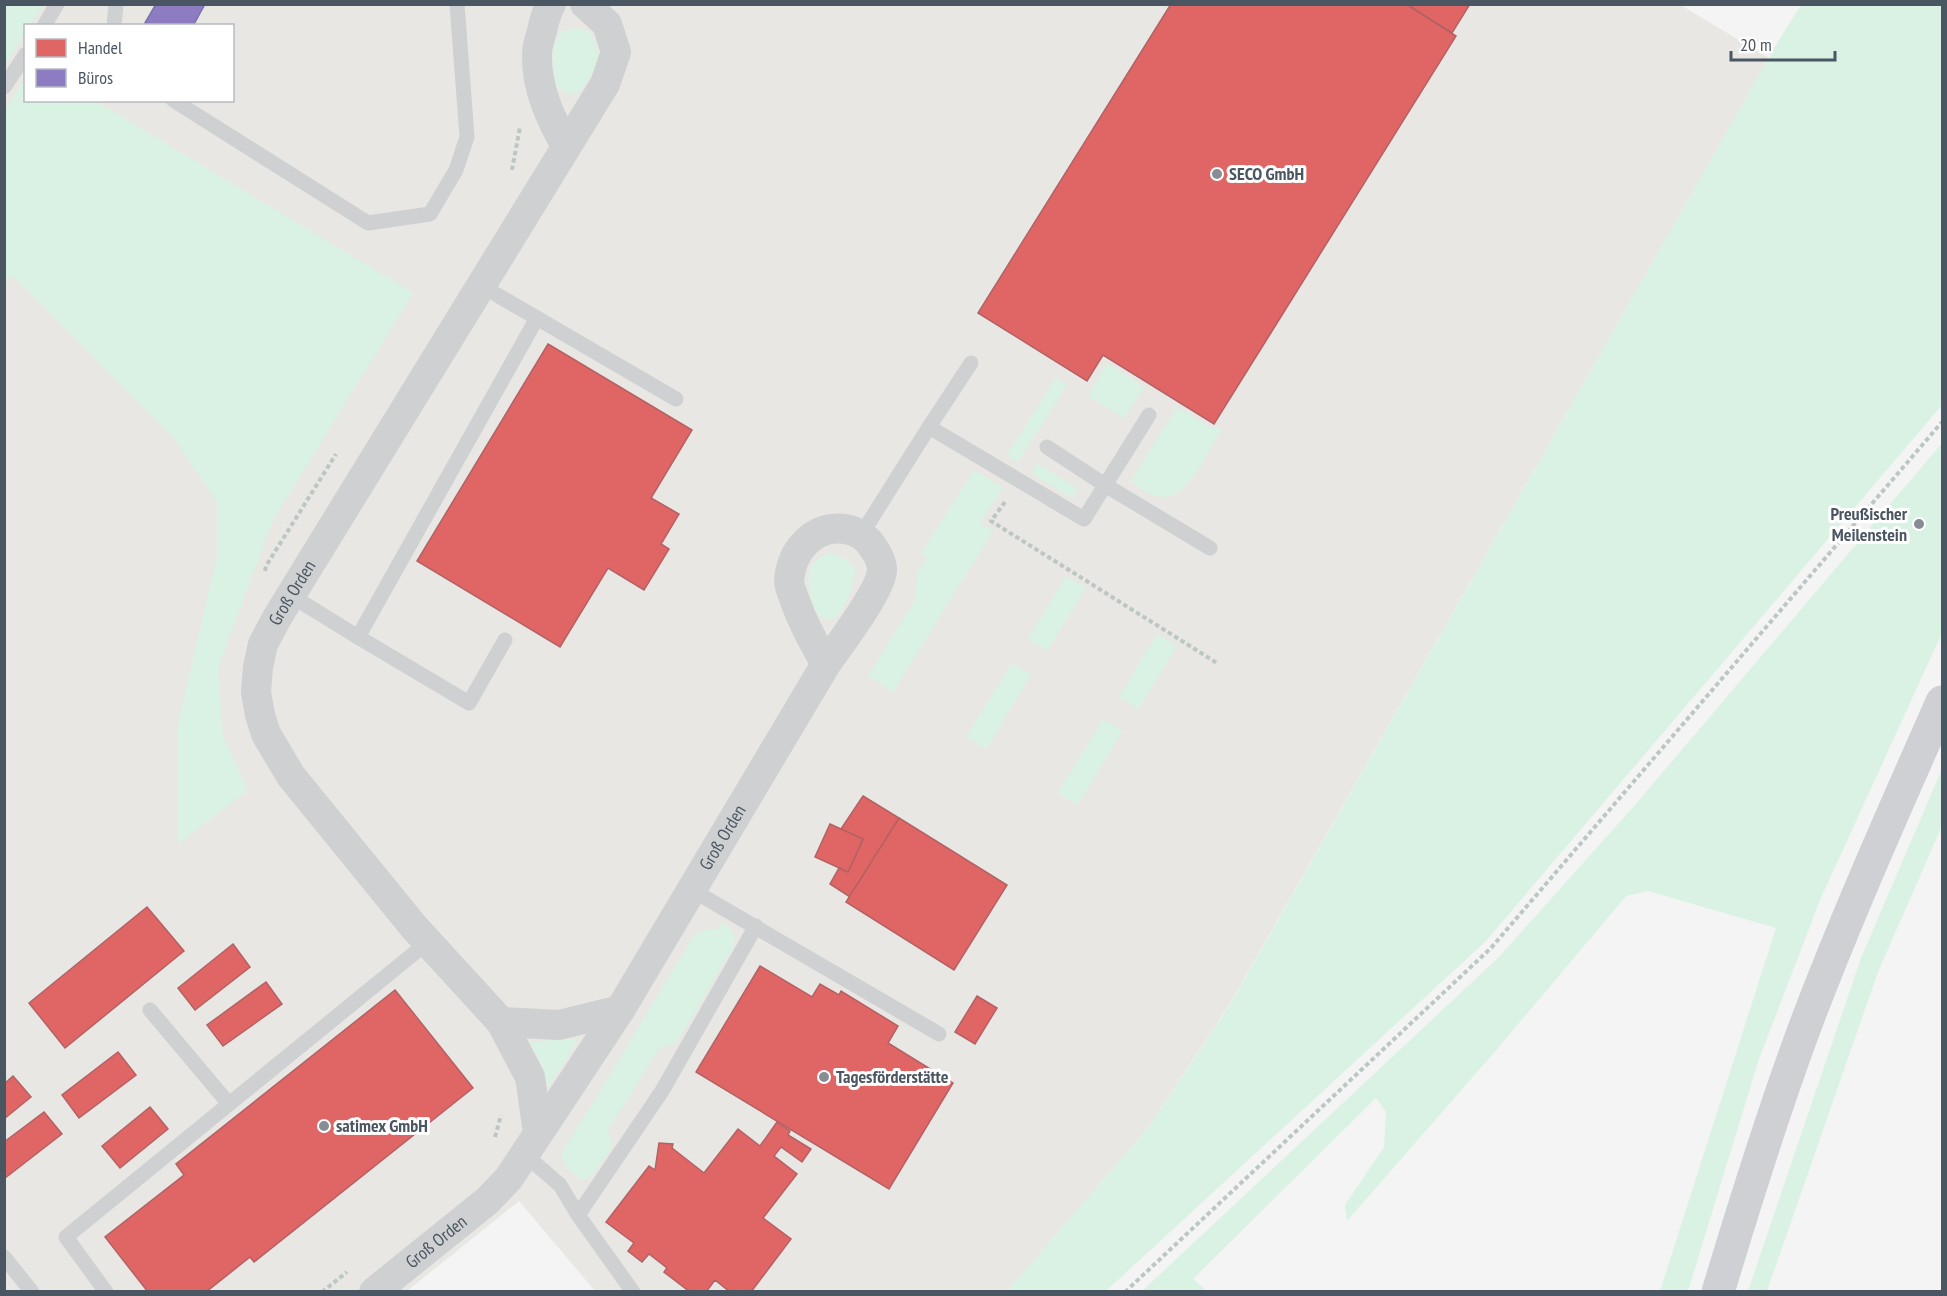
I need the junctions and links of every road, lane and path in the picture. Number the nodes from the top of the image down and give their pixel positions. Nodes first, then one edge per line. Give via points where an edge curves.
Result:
1 (57, 4) edge
2 (116, 4) edge
3 (457, 4) edge
4 (551, 4) edge
5 (585, 4) edge
6 (45, 24) edge
7 (114, 24) edge
8 (24, 57) edge
9 (4, 87) edge
10 (176, 102) edge
11 (566, 146) junction
12 (480, 285) junction
13 (537, 318) junction
14 (971, 363) dead end
15 (676, 399) dead end
16 (1149, 415) dead end
17 (1942, 422) edge
18 (929, 427) junction
19 (1047, 447) dead end
20 (1018, 480) junction
21 (1105, 484) junction
22 (861, 535) junction
23 (1210, 548) dead end
24 (290, 595) junction
25 (358, 637) junction
26 (505, 640) dead end
27 (1217, 663) dead end
28 (826, 664) junction
29 (1942, 702) edge
30 (692, 890) junction
31 (756, 926) junction
32 (428, 942) junction
33 (150, 1010) dead end
34 (620, 1010) junction
35 (501, 1022) junction
36 (939, 1034) dead end
37 (229, 1104) junction
38 (531, 1143) junction
39 (578, 1215) junction
40 (4, 1257) edge
41 (32, 1292) edge
42 (106, 1292) edge
43 (374, 1292) edge
44 (633, 1292) edge
45 (1125, 1292) edge
46 (1718, 1292) edge

1 - 6 lane
2 - 7 lane
3 - 10 lane via 467,137 456,170 430,214 368,223
4 - 11 street via 537,53 546,106
5 - 11 street, Groß Orden via 607,24 616,52 605,84
8 - 9 lane
11 - 12 street, Groß Orden
12 - 13 lane
12 - 24 street, Groß Orden
13 - 15 lane
13 - 25 lane
14 - 18 lane
16 - 21 lane
17 - 45 path via 1491,948
18 - 20 lane
18 - 22 lane
19 - 21 lane
20 - 21 lane via 1084,519
20 - 27 path via 991,521
21 - 23 lane
22 - 28 street, Groß Orden via 871,544 882,570 858,619
22 - 28 street via 834,528 817,532 802,546 794,561 789,582 803,623
24 - 25 lane
24 - 32 street, Groß Orden via 263,644 258,667 256,692 266,734 291,776
25 - 26 lane via 468,703
28 - 30 street, Groß Orden
29 - 46 main road via 1809,1016 1749,1188
30 - 31 lane
30 - 34 street, Groß Orden
31 - 36 lane
31 - 39 lane via 662,1091
32 - 35 street, Groß Orden
32 - 37 lane
33 - 37 lane
34 - 35 street via 559,1025
34 - 38 street, Groß Orden
35 - 38 street, Groß Orden via 530,1077
37 - 42 lane via 66,1237
38 - 39 lane
38 - 43 street, Groß Orden via 509,1178 487,1200
39 - 44 lane
40 - 41 lane

